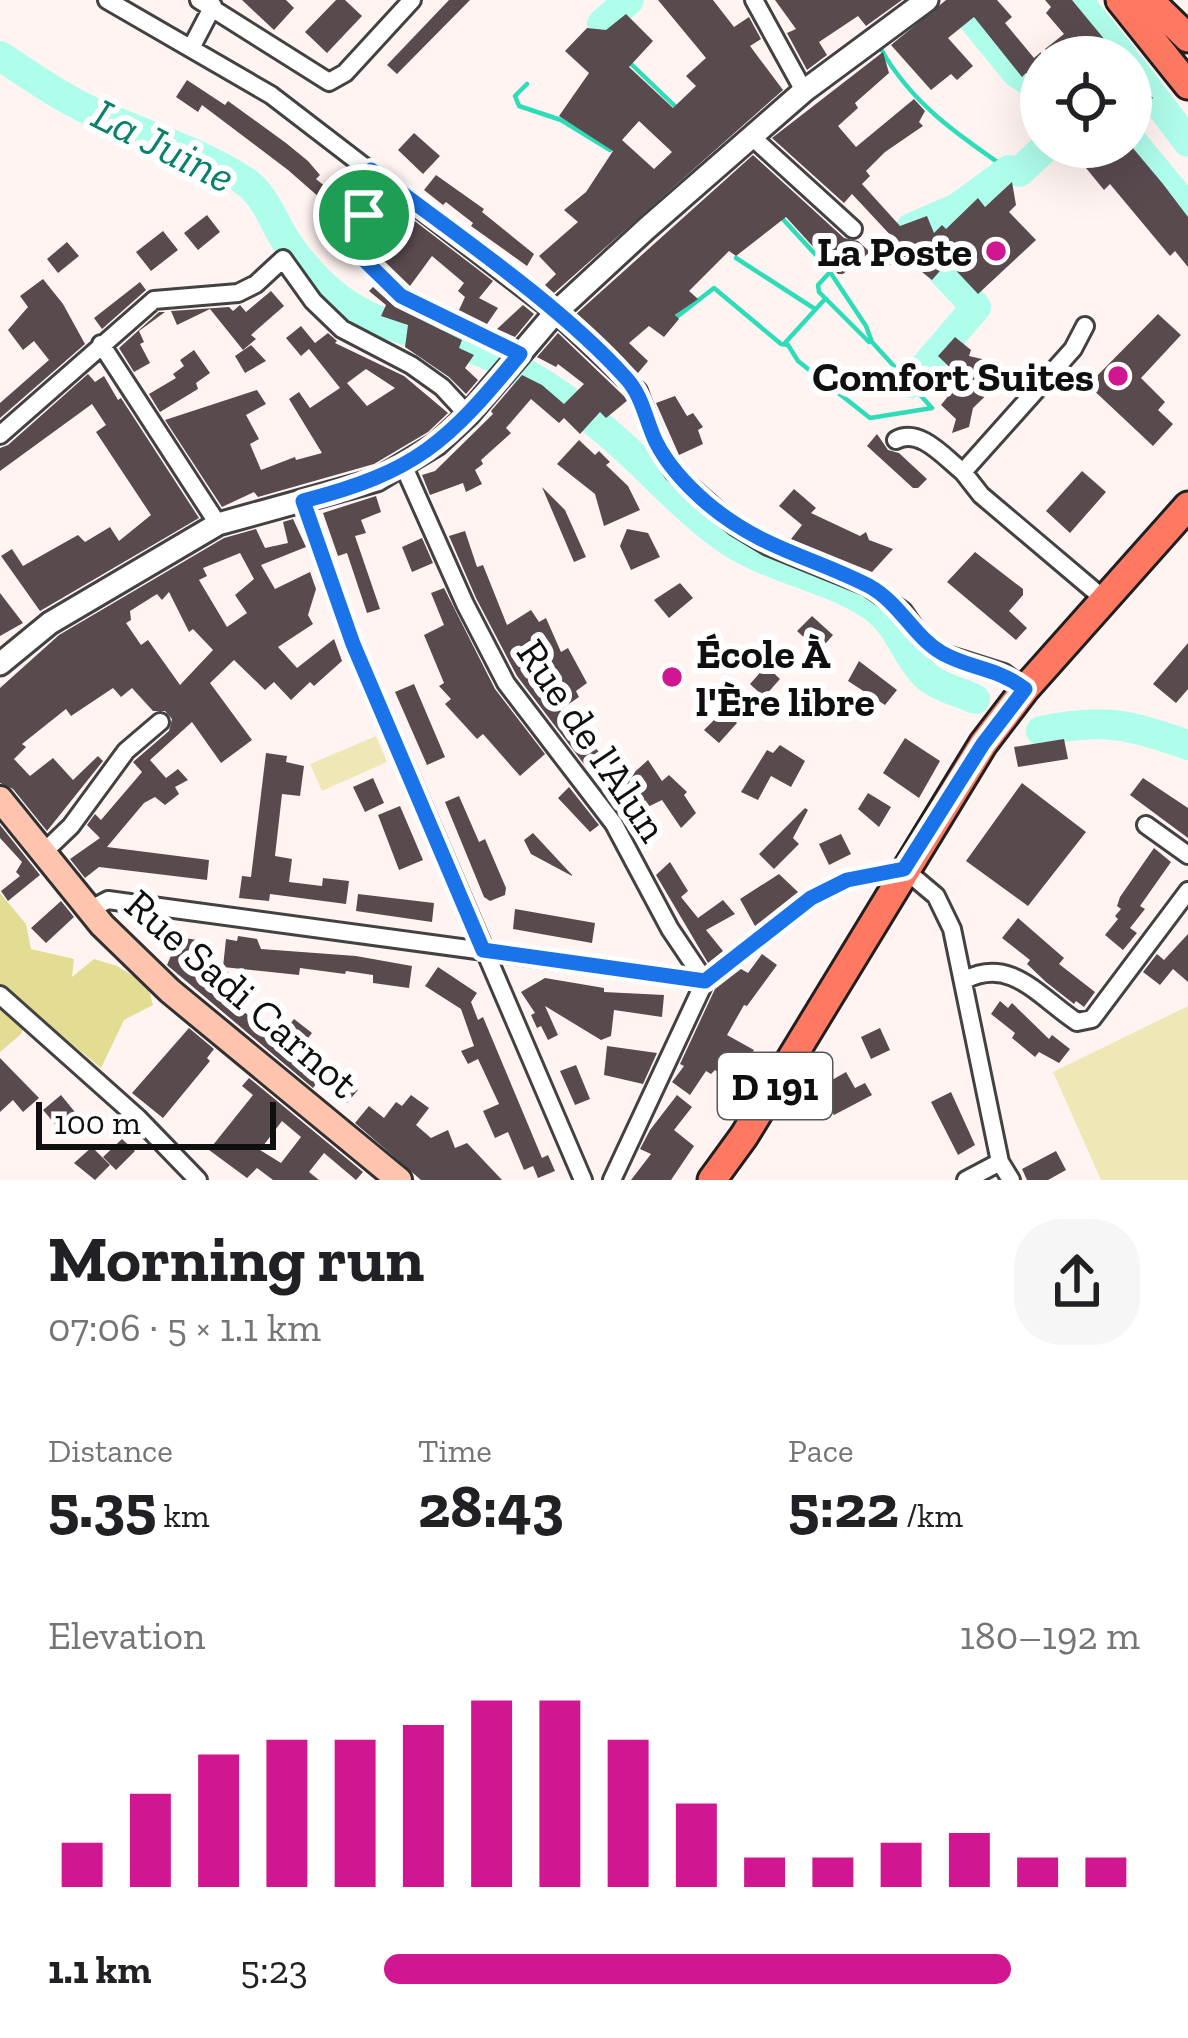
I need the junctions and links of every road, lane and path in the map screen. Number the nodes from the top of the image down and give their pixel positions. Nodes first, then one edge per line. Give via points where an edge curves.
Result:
1 (107, 0) edge
2 (412, 0) edge
3 (754, 0) edge
4 (927, 0) edge
5 (1123, 0) edge
6 (1149, 0) edge
7 (1160, 0) edge
8 (206, 3) edge
9 (1188, 22) edge
10 (1188, 38) edge
11 (190, 48) junction
12 (1188, 62) edge
13 (1188, 85) edge
14 (804, 91) junction
15 (736, 151) junction
16 (371, 170) junction
17 (853, 230) dead end
18 (555, 313) junction
19 (1084, 326) dead end
20 (101, 344) junction
21 (513, 363) junction
22 (468, 415) junction
23 (0, 435) edge
24 (896, 440) dead end
25 (404, 467) junction
26 (964, 472) junction
27 (303, 501) junction
28 (1188, 506) edge
29 (218, 524) junction
30 (1104, 599) junction
31 (0, 664) edge
32 (1025, 689) junction
33 (160, 722) dead end
34 (0, 799) edge
35 (1146, 825) dead end
36 (46, 850) junction
37 (1188, 855) edge
38 (904, 869) junction
39 (1188, 891) edge
40 (89, 910) junction
41 (483, 950) junction
42 (965, 980) junction
43 (705, 981) junction
44 (0, 995) edge
45 (1000, 1162) junction
46 (198, 1180) edge
47 (399, 1180) edge
48 (583, 1180) edge
49 (612, 1180) edge
50 (712, 1180) edge
51 (966, 1180) edge
52 (1011, 1180) edge

1 - 11 street
2 - 8 street via 329,82
3 - 14 street
4 - 14 street
5 - 12 main road
5 - 13 main road
6 - 10 main road
7 - 9 main road
8 - 11 street
11 - 16 street via 271,95
14 - 15 street
15 - 17 street
15 - 18 street
16 - 18 street
16 - 21 street via 364,215 345,241 401,296
18 - 21 street
18 - 32 street via 638,391 674,472 735,526 868,586 944,654 1004,673
19 - 26 street via 1073,349
20 - 22 street via 154,300 238,293 283,259 342,329 411,365
20 - 23 street
20 - 29 street
21 - 22 street
22 - 25 street
24 - 26 street via 917,436
25 - 27 street
25 - 43 street, Rue de l'Alun via 506,683 614,824
26 - 30 street
27 - 29 street
27 - 41 street via 353,644
28 - 30 main road, D 191
29 - 31 street via 50,623
30 - 32 main road, D 191
32 - 38 main road, D 191
33 - 36 street via 110,769
34 - 36 main road, Rue Sadi Carnot
35 - 37 street
36 - 40 main road, Rue Sadi Carnot
38 - 42 street via 936,896
38 - 43 street via 847,880 811,898
38 - 50 main road, D 191
39 - 42 street via 1092,1019 1077,1022 1006,972
40 - 41 street via 108,900
40 - 47 main road, Rue Sadi Carnot via 218,1035
41 - 43 street
41 - 48 street
42 - 45 street
43 - 49 street
44 - 46 street
45 - 51 street
45 - 52 street

